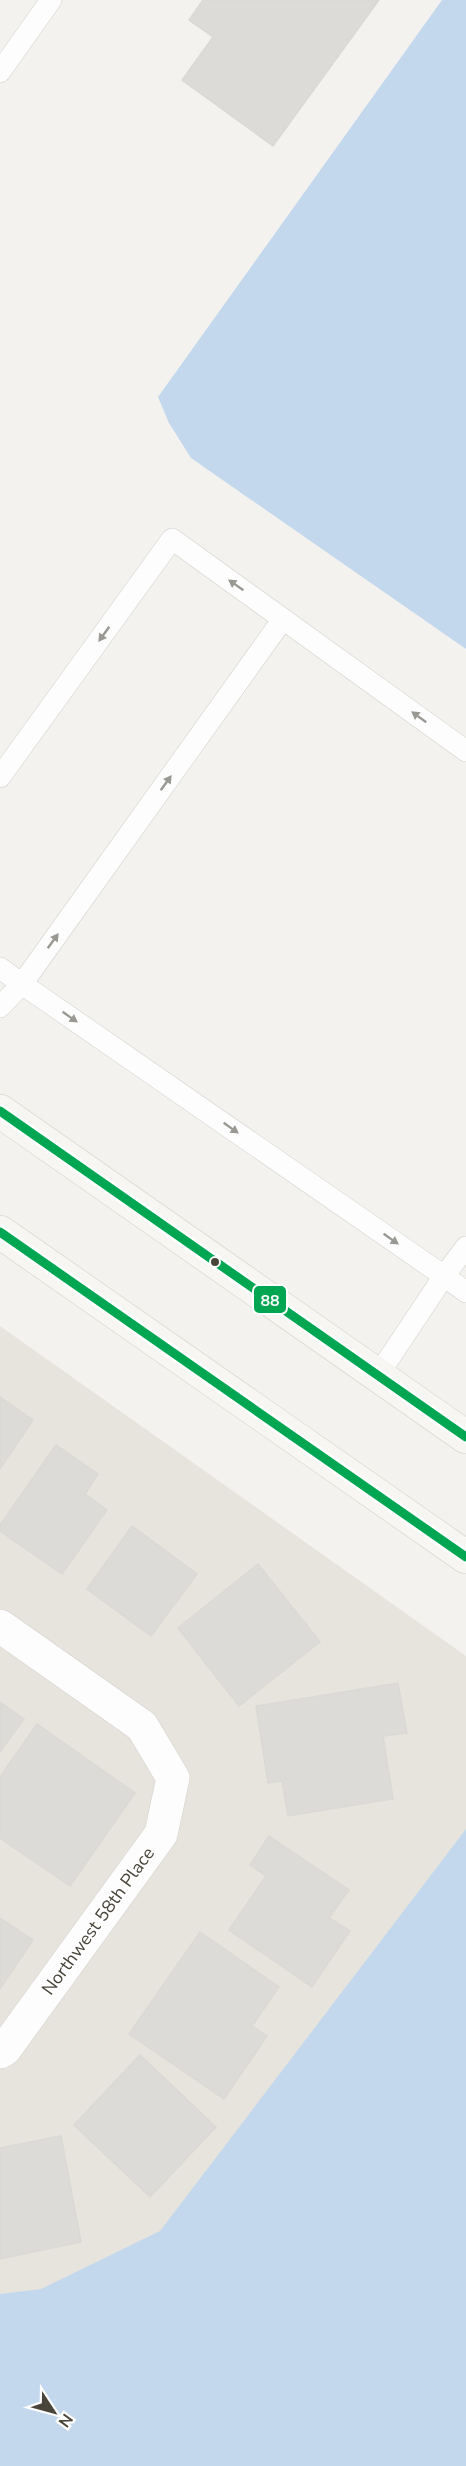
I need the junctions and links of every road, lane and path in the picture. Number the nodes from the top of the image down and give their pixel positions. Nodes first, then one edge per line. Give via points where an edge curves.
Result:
1 (51, 0) edge
2 (0, 72) edge
3 (284, 618) junction
4 (466, 751) edge
5 (0, 777) edge
6 (0, 968) edge
7 (22, 984) junction
8 (0, 1006) edge
9 (0, 1111) edge
10 (0, 1232) edge
11 (466, 1247) edge
12 (444, 1276) junction
13 (466, 1292) edge
14 (378, 1375) junction
15 (466, 1437) edge
16 (466, 1557) edge
17 (0, 1626) edge
18 (0, 2052) edge

1 - 2 lane
4 -> 3 lane
3 -> 5 lane via 172,539
7 -> 3 lane
6 - 7 lane
7 - 8 lane
7 -> 12 lane
9 - 14 main road
10 - 16 main road
11 - 12 lane
12 - 13 lane
12 - 14 lane
14 - 15 main road
17 - 18 street, Northwest 58th Place via 142,1726 172,1778 161,1834

